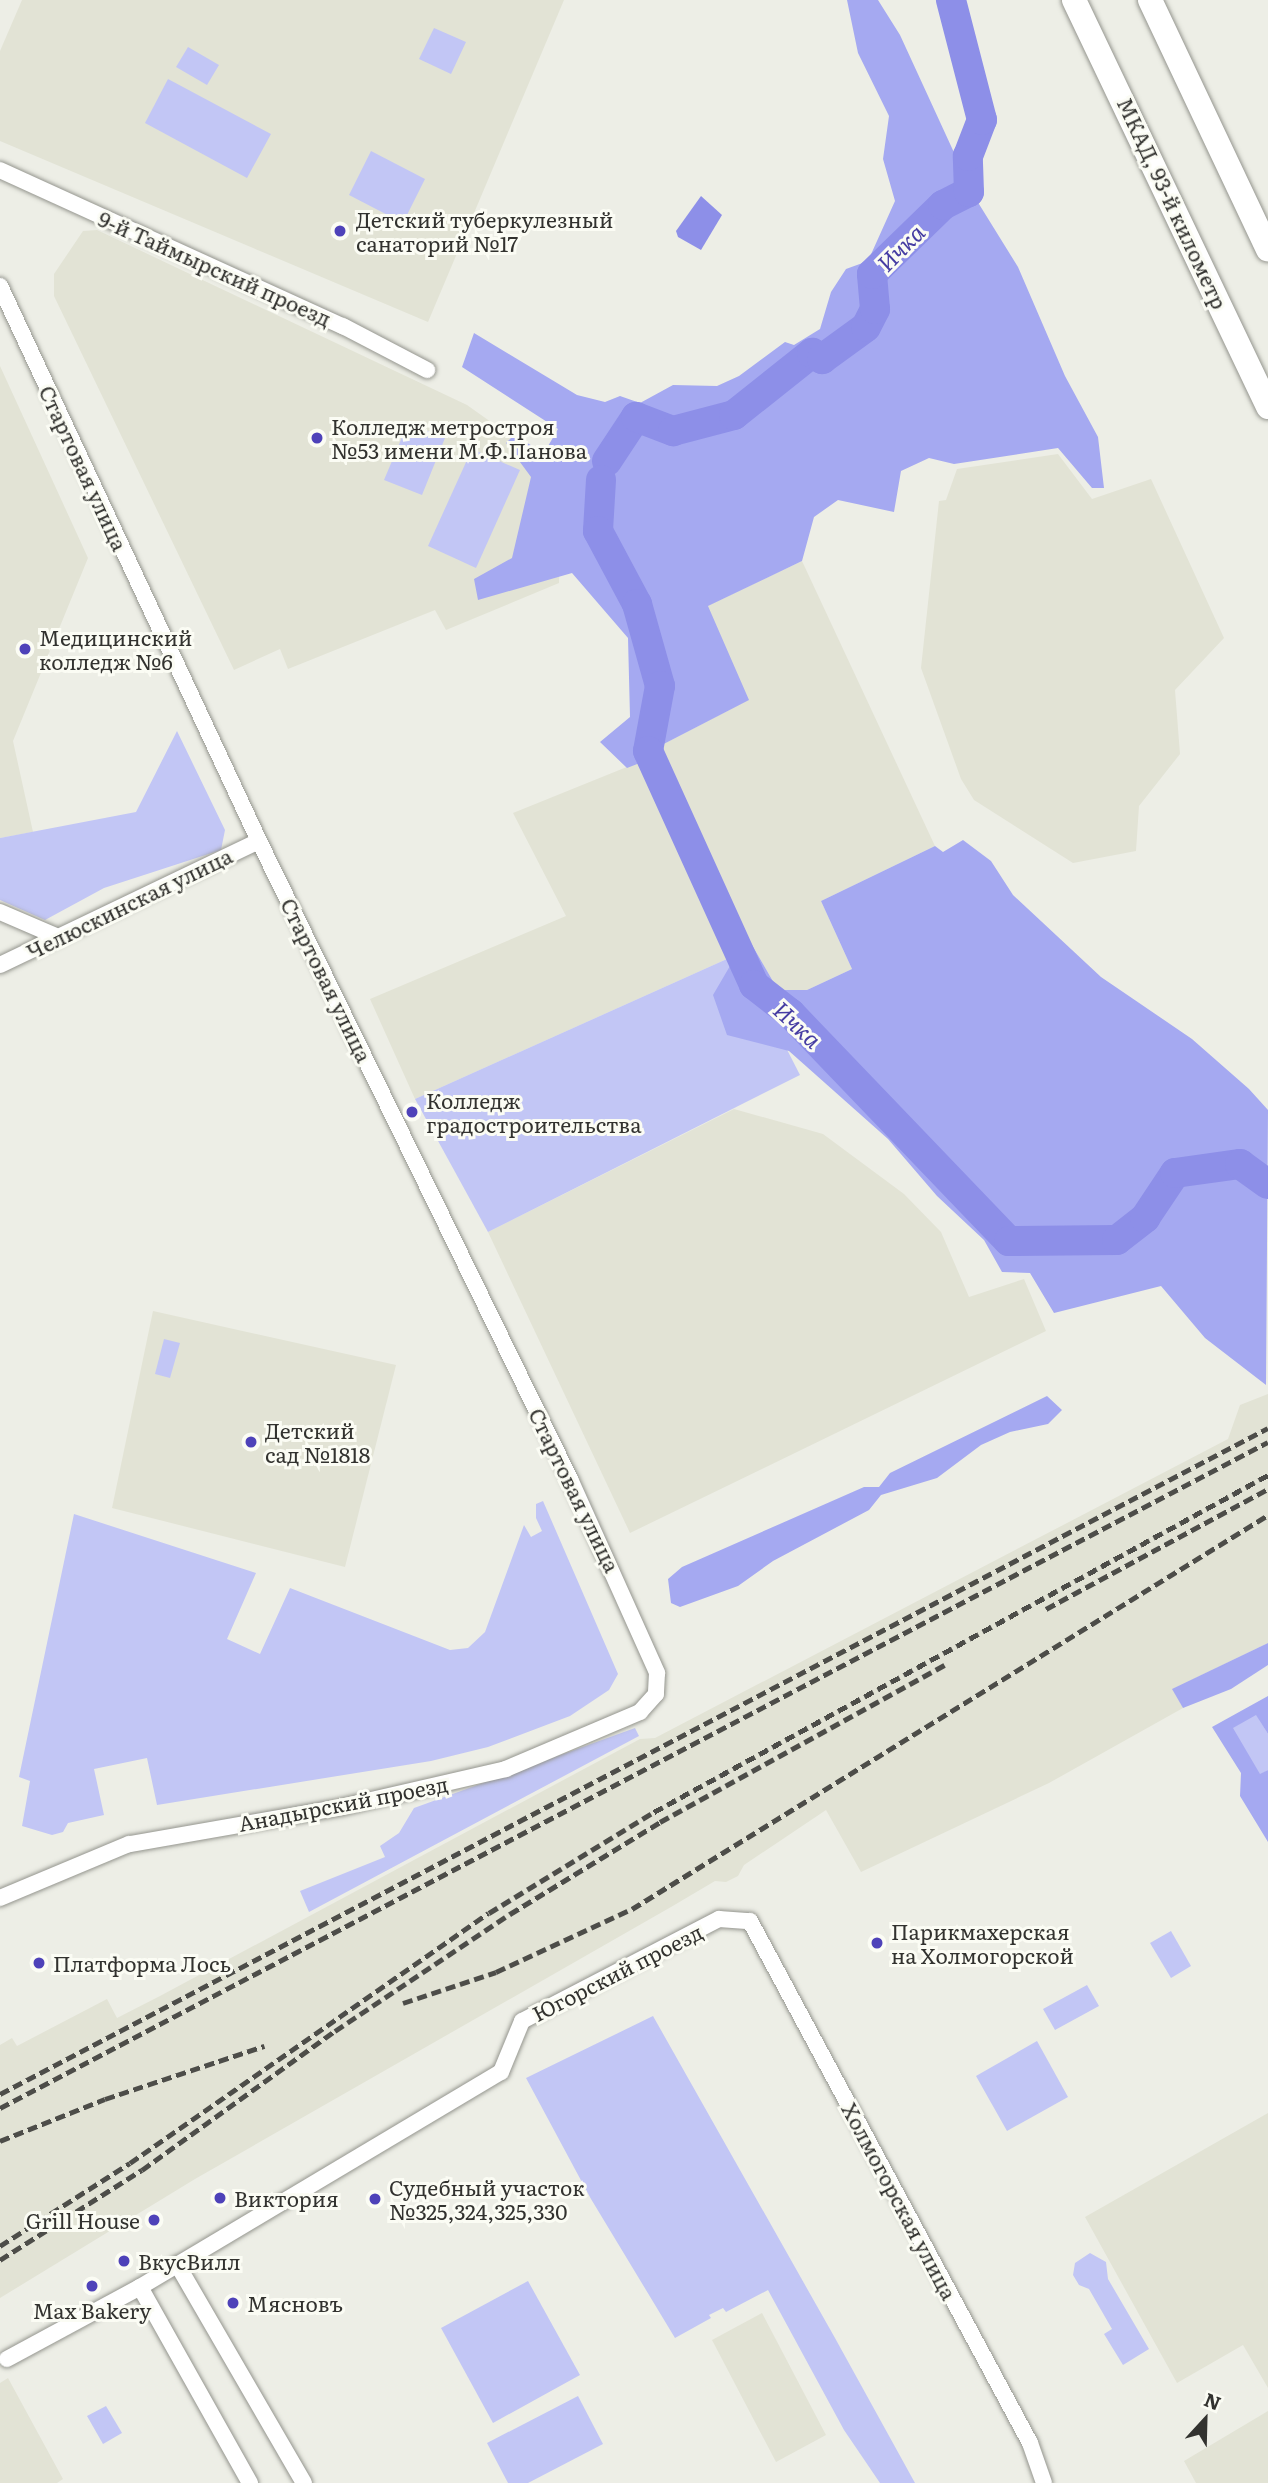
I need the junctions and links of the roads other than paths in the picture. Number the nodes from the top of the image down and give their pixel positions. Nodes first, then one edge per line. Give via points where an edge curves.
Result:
1 (1074, 0) edge
2 (1150, 0) edge
3 (0, 170) edge
4 (1268, 250) edge
5 (0, 286) edge
6 (427, 370) dead end
7 (1268, 407) edge
8 (259, 841) junction
9 (0, 912) edge
10 (58, 937) junction
11 (0, 965) edge
12 (657, 1673) joint
13 (0, 1898) edge
14 (750, 1921) joint
15 (177, 2264) junction
16 (140, 2287) junction
17 (7, 2360) dead end
18 (250, 2483) edge
19 (304, 2483) edge
20 (1044, 2483) edge

1 - 7 highway, МКАД, 93-й километр
2 - 4 highway
3 - 6 street, 9-й Таймырский проезд via 344,326
5 - 8 street, Стартовая улица
8 - 10 street, Челюскинская улица
8 - 12 street, Стартовая улица via 576,1491
9 - 10 street
10 - 11 street, Челюскинская улица
12 - 13 street, Анадырский проезд via 656,1694 640,1712 506,1769 342,1807 129,1844
14 - 15 street, Югорский проезд via 719,1919 522,2021 501,2072
14 - 20 street, Холмогорская улица via 1030,2443
15 - 16 street, Югорский проезд
15 - 19 street
16 - 17 street, Югорский проезд
16 - 18 street

